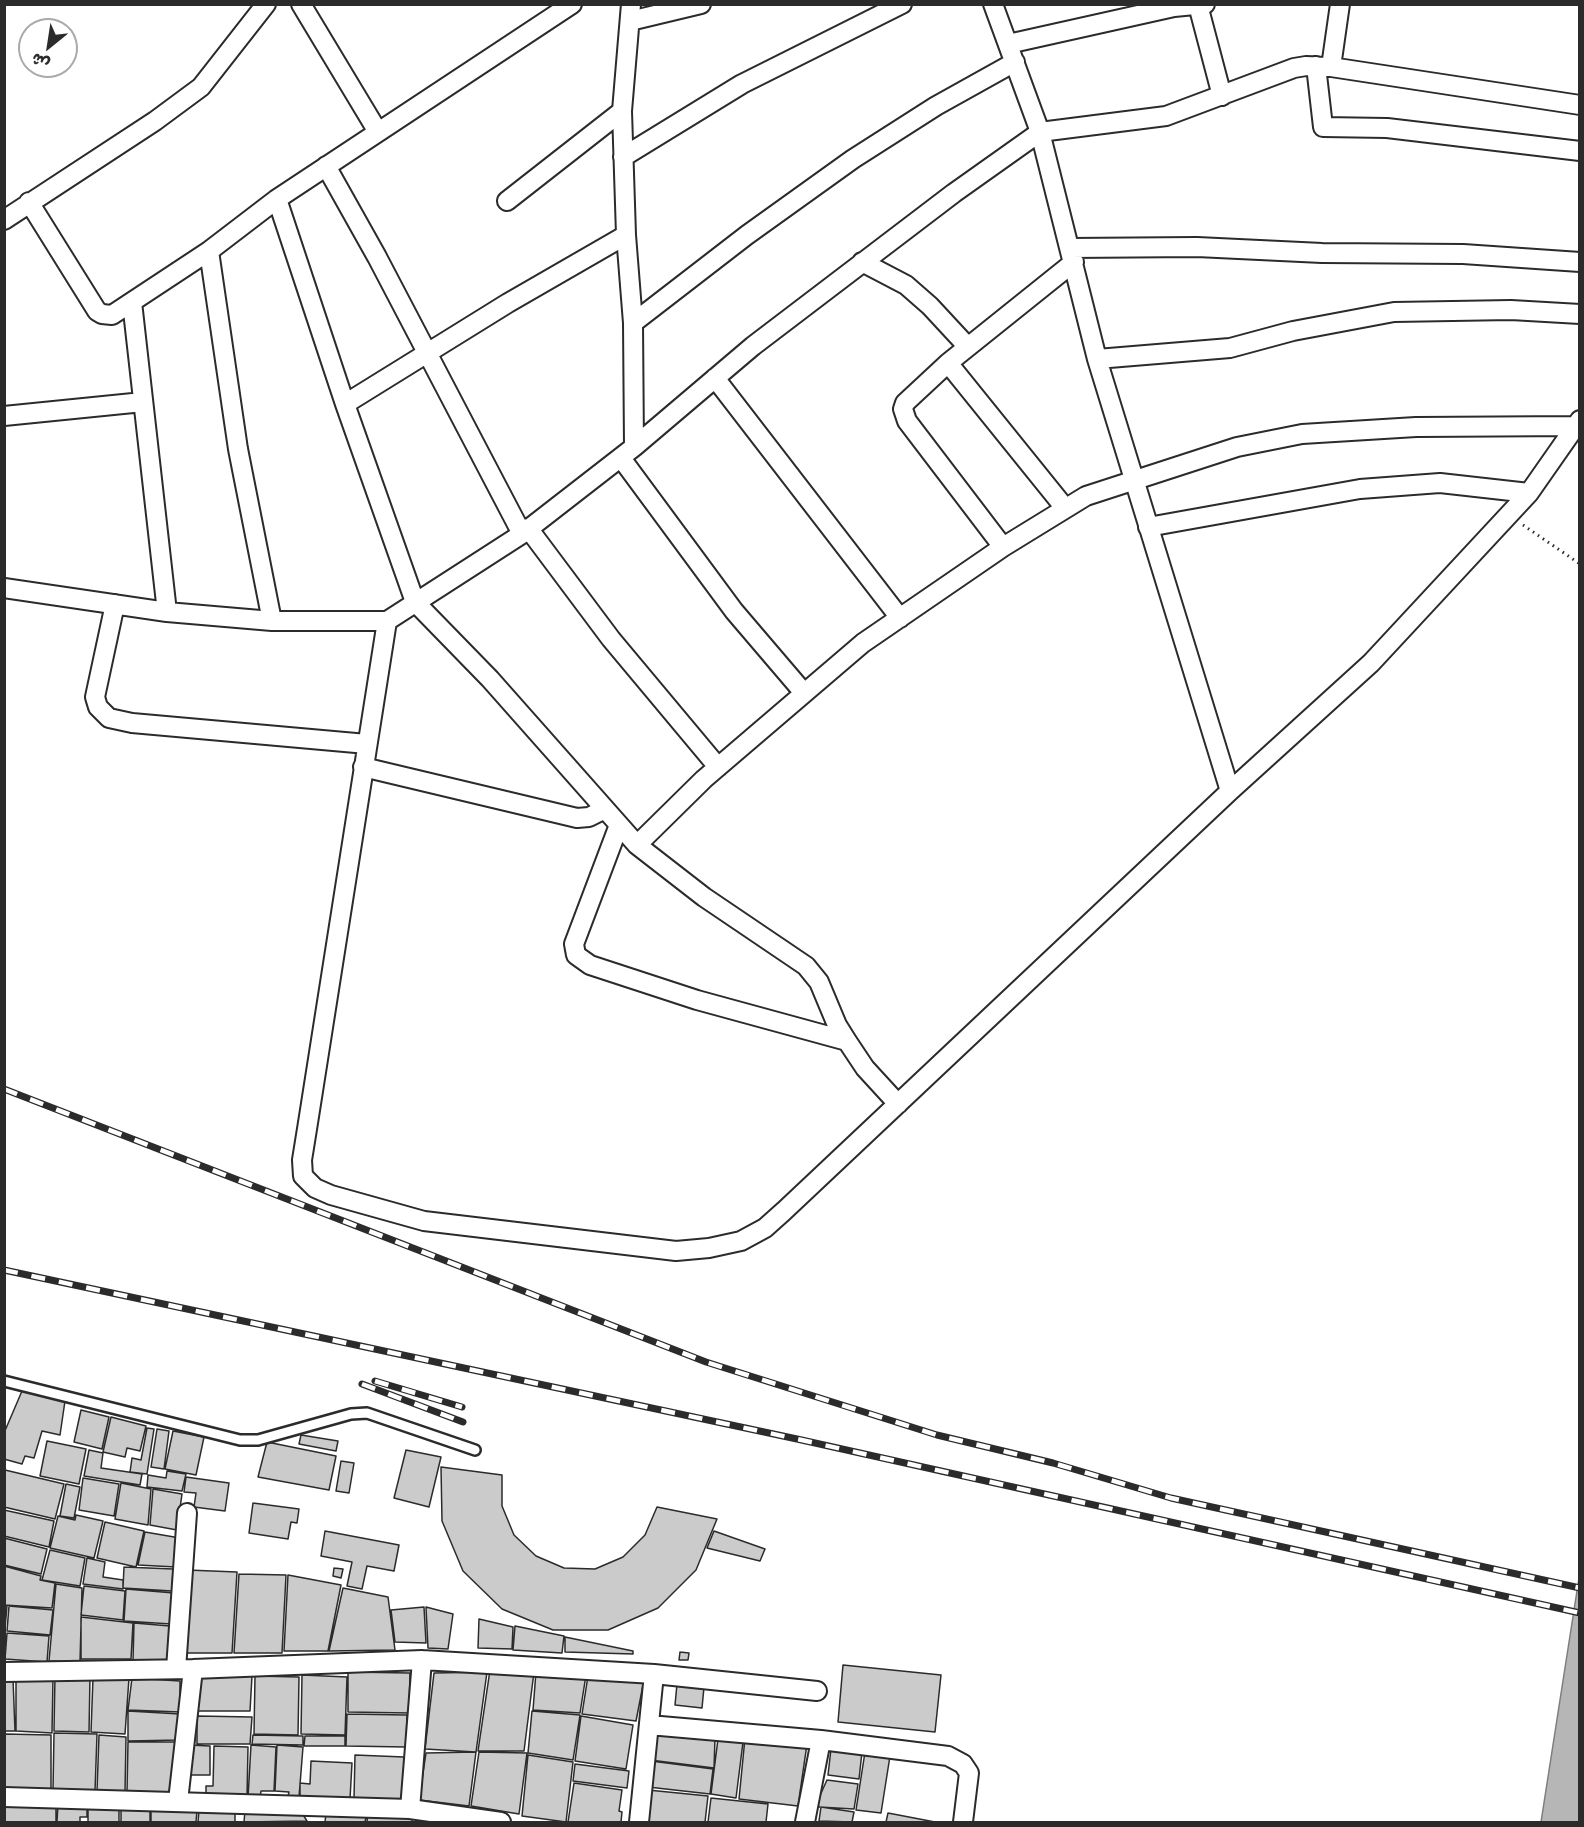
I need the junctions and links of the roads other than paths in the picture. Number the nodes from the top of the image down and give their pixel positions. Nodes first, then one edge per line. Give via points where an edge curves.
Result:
1 (266, 4) edge
2 (301, 4) edge
3 (572, 4) edge
4 (701, 4) edge
5 (902, 4) edge
6 (993, 4) edge
7 (1340, 4) edge
8 (1202, 5) edge
9 (1174, 6) edge
10 (630, 13) edge
11 (1008, 44) junction
12 (1015, 62) junction
13 (1324, 66) junction
14 (1222, 96) junction
15 (1580, 105) edge
16 (622, 111) junction
17 (378, 132) junction
18 (1040, 132) junction
19 (1580, 151) edge
20 (623, 157) junction
21 (326, 166) junction
22 (277, 199) junction
23 (507, 201) dead end
24 (29, 202) junction
25 (4, 220) edge
26 (626, 235) junction
27 (209, 251) junction
28 (1072, 255) junction
29 (1580, 261) edge
30 (862, 262) junction
31 (132, 302) junction
32 (1580, 314) edge
33 (633, 323) junction
34 (968, 347) junction
35 (426, 352) junction
36 (1097, 359) junction
37 (948, 363) junction
38 (715, 378) junction
39 (143, 402) junction
40 (345, 404) junction
41 (4, 416) edge
42 (1578, 423) edge
43 (628, 453) junction
44 (1135, 481) junction
45 (1528, 493) junction
46 (1065, 508) junction
47 (1148, 527) junction
48 (525, 531) junction
49 (1003, 547) junction
50 (4, 588) edge
51 (415, 602) junction
52 (115, 604) junction
53 (167, 612) junction
54 (900, 618) junction
55 (272, 621) junction
56 (387, 621) junction
57 (804, 693) junction
58 (367, 744) junction
59 (363, 767) junction
60 (718, 767) junction
61 (1230, 791) junction
62 (604, 810) junction
63 (619, 825) junction
64 (637, 845) junction
65 (847, 1041) junction
66 (898, 1104) junction
67 (4, 1381) edge
68 (475, 1450) dead end
69 (187, 1514) dead end
70 (422, 1660) junction
71 (184, 1669) junction
72 (4, 1672) edge
73 (654, 1674) junction
74 (817, 1691) dead end
75 (649, 1725) junction
76 (820, 1740) junction
77 (4, 1797) edge
78 (178, 1801) junction
79 (241, 1814) edge
80 (318, 1814) edge
81 (421, 1814) edge
82 (501, 1822) edge
83 (639, 1822) edge
84 (805, 1822) edge
85 (963, 1822) edge

1 - 24 street via 201,87
2 - 17 street
3 - 17 street
4 - 10 street
5 - 20 street via 742,84
6 - 11 street
7 - 13 street
8 - 9 street
8 - 14 street
9 - 11 street
10 - 16 street
11 - 12 street
12 - 18 street
12 - 33 street via 853,159
13 - 14 street via 1294,68
13 - 15 street
13 - 19 street via 1323,127 1387,128
14 - 18 street via 1151,119
16 - 20 street
16 - 23 street
17 - 21 street
18 - 28 street
18 - 30 street
20 - 26 street
21 - 22 street
21 - 35 street
22 - 27 street
22 - 40 street
24 - 25 street
24 - 31 street via 97,310 112,315
26 - 33 street
26 - 35 street
27 - 31 street
27 - 55 street via 238,449
28 - 29 street via 1197,247
28 - 34 street
28 - 36 street
30 - 34 street via 906,285
30 - 38 street
31 - 39 street
32 - 36 street via 1511,310 1394,312 1293,331 1230,348
33 - 43 street
34 - 37 street
35 - 40 street
35 - 48 street
36 - 44 street
37 - 46 street
37 - 49 street via 905,403 904,414
38 - 43 street
38 - 54 street
39 - 41 street
39 - 53 street
40 - 51 street
42 - 44 street via 1302,434 1237,447
42 - 45 street
43 - 48 street
43 - 57 street via 734,611
44 - 46 street via 1086,496
44 - 47 street
45 - 47 street via 1440,483 1360,489
45 - 61 street via 1371,663
46 - 49 street
47 - 61 street
48 - 51 street
48 - 60 street
49 - 54 street
50 - 52 street
51 - 56 street
51 - 62 street via 490,679
52 - 53 street
52 - 58 street via 95,697 98,707 109,718
53 - 55 street
54 - 57 street via 863,643
55 - 56 street
56 - 58 street
57 - 60 street
58 - 59 street
59 - 62 street via 577,818
59 - 66 street via 302,1160 303,1176 315,1188 424,1221 676,1251 709,1248 741,1241 765,1228
60 - 64 street
61 - 66 street
62 - 63 street
63 - 64 street
63 - 65 street via 574,944 576,956 590,965 697,1000
64 - 65 street via 704,897 806,966 819,982
65 - 66 street
67 - 68 lane via 240,1440 258,1440 367,1413
69 - 71 street
70 - 71 street
70 - 73 street
70 - 81 street
71 - 72 street
71 - 78 street
73 - 74 street
73 - 75 street
75 - 76 street
75 - 83 street
76 - 84 street
76 - 85 street via 956,1759 969,1773
77 - 78 street
78 - 79 street
79 - 80 street
80 - 81 street
81 - 82 street

